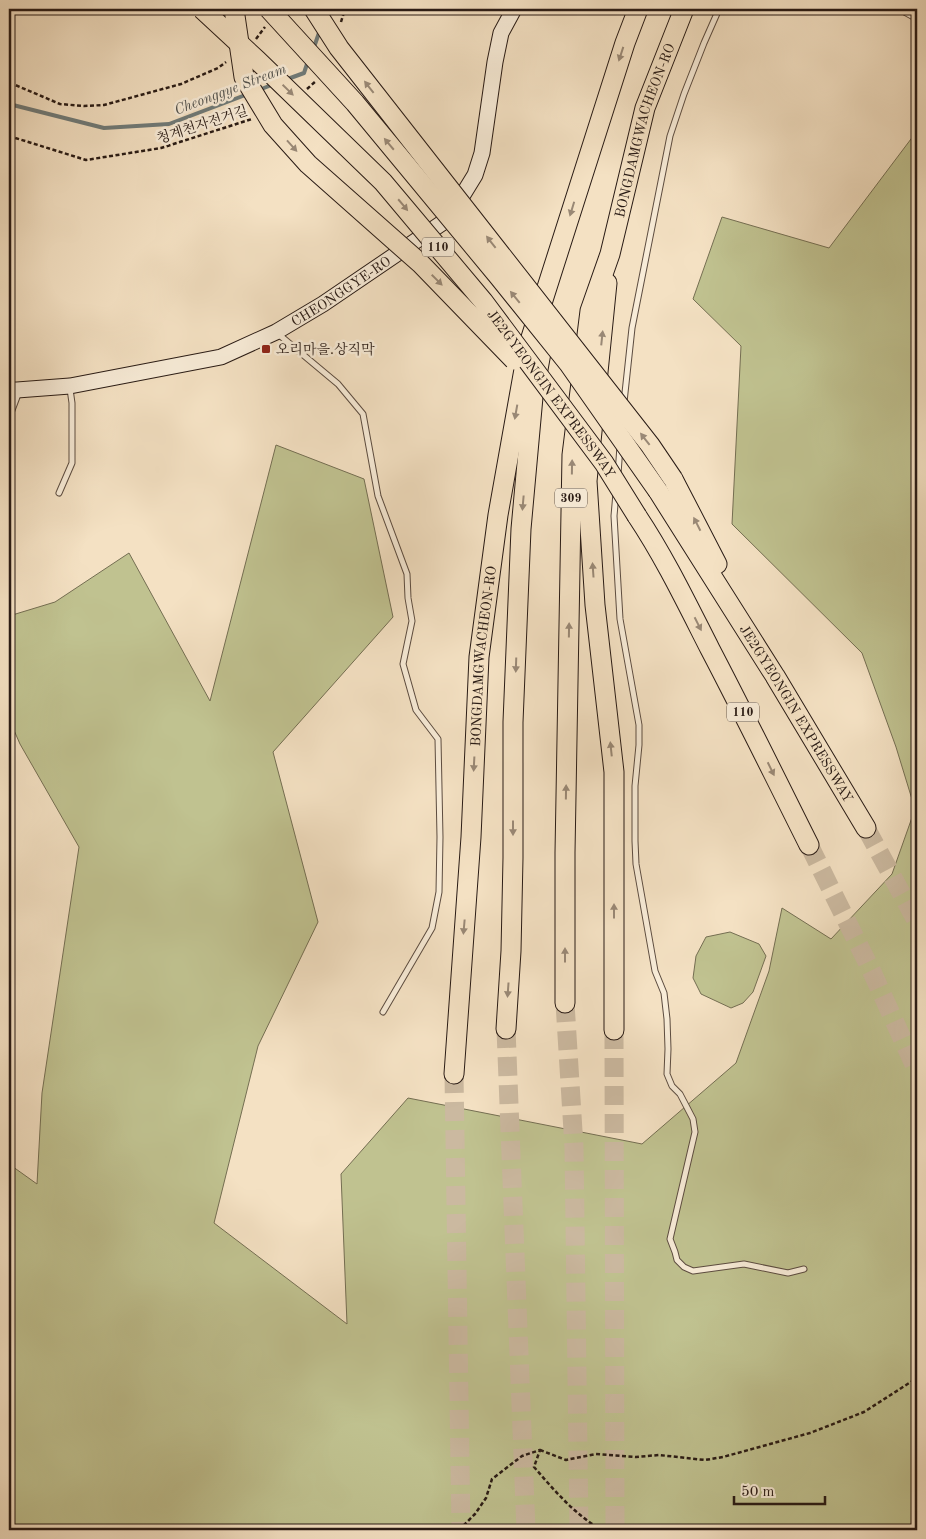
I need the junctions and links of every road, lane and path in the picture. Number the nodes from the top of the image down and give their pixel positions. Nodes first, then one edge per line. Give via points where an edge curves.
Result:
1 (202, 9) edge
2 (234, 9) edge
3 (314, 9) edge
4 (345, 9) edge
5 (514, 9) edge
6 (638, 9) edge
7 (684, 9) edge
8 (719, 9) edge
9 (899, 9) edge
10 (267, 17) edge
11 (917, 19) edge
12 (340, 26) dead end
13 (255, 39) dead end
14 (226, 62) dead end
15 (319, 77) dead end
16 (305, 90) dead end
17 (9, 93) edge
18 (254, 118) dead end
19 (9, 136) edge
20 (560, 247) junction
21 (610, 254) junction
22 (276, 332) junction
23 (70, 386) junction
24 (13, 390) edge
25 (9, 411) edge
26 (622, 420) dead end
27 (621, 430) dead end
28 (59, 493) dead end
29 (637, 516) junction
30 (775, 676) junction
31 (866, 828) tunnel mouth
32 (808, 845) tunnel mouth
33 (565, 1003) tunnel mouth
34 (383, 1012) dead end
35 (506, 1029) tunnel mouth
36 (614, 1030) tunnel mouth
37 (454, 1074) tunnel mouth
38 (804, 1269) dead end
39 (917, 1378) edge
40 (540, 1450) junction
41 (459, 1530) edge
42 (602, 1530) edge

1 -> 29 highway, JE2GYEONGIN EXPRESSWAY / 110, bridge via 383,182 489,308 604,462
2 -> 29 highway, bridge via 244,77 273,125 308,164 421,264 509,353
30 -> 3 highway, bridge via 673,479 644,437 338,48
4 - 12 path
5 - 22 street, CHEONGGYE-RO via 501,33 482,153 475,175 448,219
6 -> 20 highway, BONGDAMGWACHEON-RO
7 - 21 highway, BONGDAMGWACHEON-RO / 309 via 645,108
8 - 26 lane via 670,136 632,328
9 - 11 lane
10 - 13 path
30 -> 10 highway, JE2GYEONGIN EXPRESSWAY / 110, bridge via 658,491 569,364 355,103
14 - 17 path via 181,84 104,105 60,104 13,84
15 - 16 path
18 - 19 path, 청계천자전거길 via 161,148 86,160
20 -> 35 highway, BONGDAMGWACHEON-RO via 533,397 521,529 511,952
20 -> 37 highway, BONGDAMGWACHEON-RO via 528,347 498,515 480,657
33 -> 21 highway, BONGDAMGWACHEON-RO / 309 via 572,455 590,311
36 -> 21 highway, BONGDAMGWACHEON-RO via 614,772 595,605 587,481
22 - 23 street, CHEONGGYE-RO via 221,357
22 - 34 lane via 338,384 363,414 378,496 407,574 412,621 403,664 416,710 438,739 440,892 432,928
23 - 24 street, CHEONGGYE-RO
23 - 28 lane via 72,463
24 - 25 street
27 - 38 lane via 614,516 620,619 639,725 635,786 636,864 655,971 664,993 667,1074 693,1119 695,1132 670,1239 677,1260 693,1271 744,1264 788,1273
29 -> 32 highway, JE2GYEONGIN EXPRESSWAY / 110 via 676,581
30 - 31 highway, JE2GYEONGIN EXPRESSWAY / 110
39 - 40 path via 864,1412 810,1433 722,1458 705,1460 596,1454 566,1460
40 - 41 path via 522,1456 492,1479 486,1498
40 - 42 path via 534,1467 588,1522

